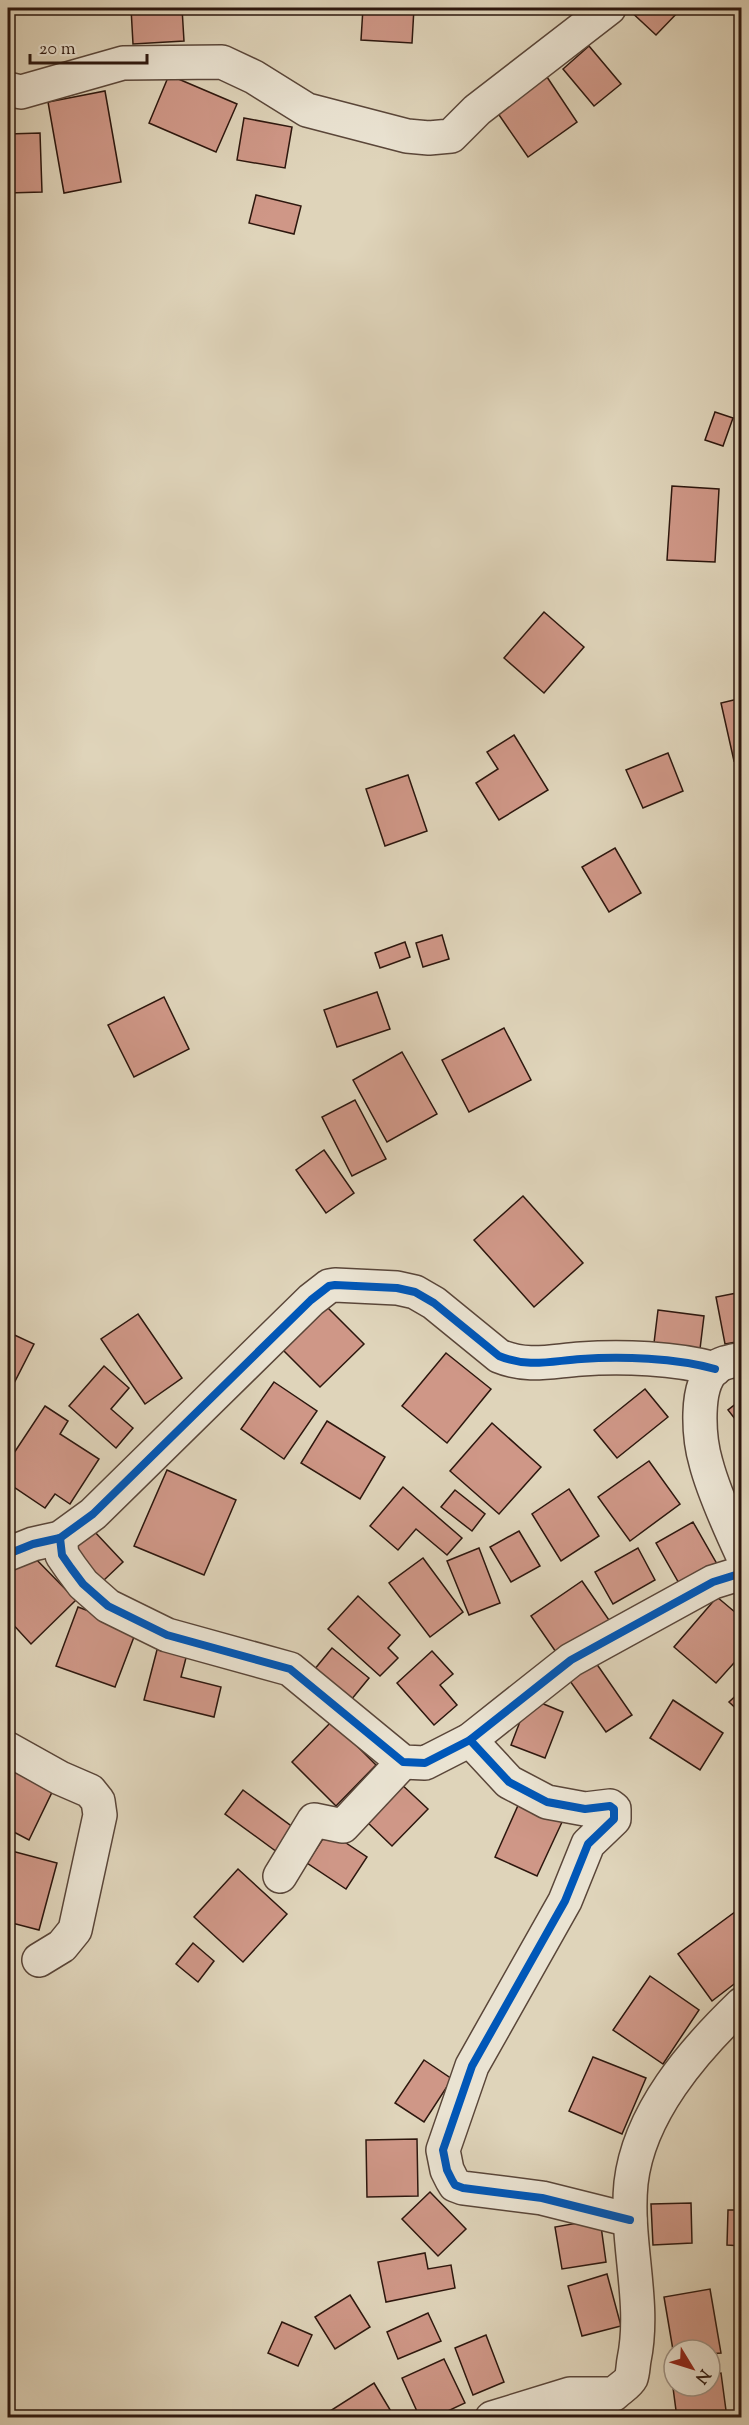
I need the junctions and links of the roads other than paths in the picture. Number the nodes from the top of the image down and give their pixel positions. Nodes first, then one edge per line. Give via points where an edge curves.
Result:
1 (609, 8) edge
2 (8, 89) edge
3 (728, 1364) edge
4 (60, 1538) junction
5 (8, 1554) edge
6 (741, 1554) edge
7 (741, 1573) edge
8 (470, 1740) junction
9 (8, 1749) edge
10 (403, 1762) junction
11 (280, 1876) dead end
12 (39, 1960) dead end
13 (741, 2004) edge
14 (630, 2220) junction
15 (492, 2418) edge

1 - 2 street via 477,110 452,136 407,136 307,110 222,62 123,63 21,92
3 - 4 street via 610,1358 538,1364 512,1362 423,1296 397,1288 328,1286 93,1514
3 - 6 street via 708,1378 701,1396 700,1424 705,1462
4 - 5 street
4 - 10 street via 63,1555 71,1568 108,1606 167,1635 290,1669
7 - 8 street via 713,1582 571,1660
8 - 10 street via 424,1763
8 - 14 street via 509,1782 547,1802 585,1809 610,1806 614,1819 588,1844 565,1901 472,2066 443,2150 447,2170 455,2185 463,2188 542,2198
9 - 12 street via 90,1791 98,1801 100,1815 75,1930 62,1946
10 - 11 street via 343,1826 314,1820
13 - 14 street via 717,2027 658,2106 642,2139 632,2182
14 - 15 street via 639,2336 630,2378 614,2394 570,2394

